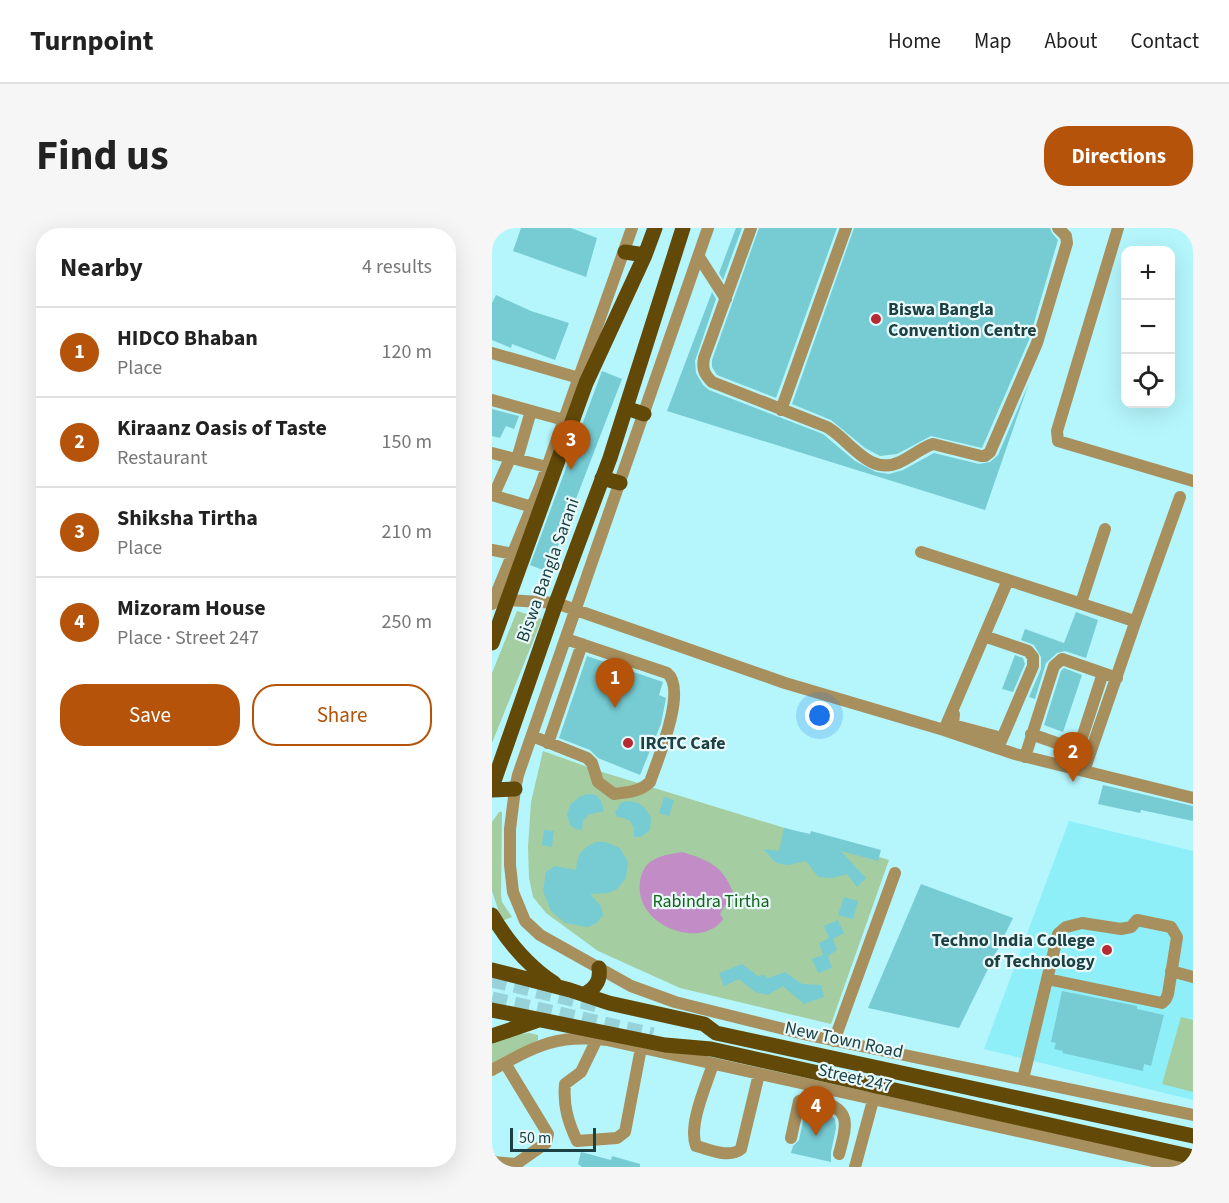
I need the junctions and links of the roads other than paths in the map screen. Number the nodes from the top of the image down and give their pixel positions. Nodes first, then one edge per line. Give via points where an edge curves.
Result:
1 (632, 228) edge
2 (655, 228) edge
3 (683, 228) edge
4 (708, 228) edge
5 (751, 228) edge
6 (846, 228) edge
7 (1058, 228) edge
8 (1118, 228) edge
9 (624, 252) junction
10 (645, 255) junction
11 (699, 256) junction
12 (726, 299) junction
13 (492, 353) edge
14 (580, 385) junction
15 (492, 400) edge
16 (626, 408) junction
17 (781, 410) junction
18 (534, 412) junction
19 (644, 414) junction
20 (564, 420) junction
21 (492, 453) edge
22 (492, 459) edge
23 (516, 461) junction
24 (546, 471) junction
25 (602, 478) junction
26 (1193, 481) edge
27 (621, 483) junction
28 (1180, 497) dead end
29 (492, 503) edge
30 (531, 511) junction
31 (1105, 529) dead end
32 (492, 550) edge
33 (921, 552) dead end
34 (513, 554) junction
35 (1008, 580) junction
36 (497, 600) edge
37 (556, 603) junction
38 (1081, 603) junction
39 (576, 611) junction
40 (1136, 623) junction
41 (988, 637) junction
42 (566, 639) junction
43 (492, 643) edge
44 (582, 644) junction
45 (1103, 673) junction
46 (1117, 678) junction
47 (944, 730) junction
48 (1031, 734) junction
49 (532, 735) junction
50 (1082, 737) junction
51 (1095, 741) junction
52 (548, 743) junction
53 (1000, 743) junction
54 (1025, 757) junction
55 (1084, 771) junction
56 (492, 789) edge
57 (515, 789) junction
58 (1193, 798) edge
59 (895, 873) dead end
60 (492, 915) edge
61 (599, 968) junction
62 (492, 970) edge
63 (1171, 971) junction
64 (1193, 977) edge
65 (1047, 979) junction
66 (577, 992) junction
67 (492, 1010) edge
68 (539, 1020) junction
69 (677, 1024) dead end
70 (716, 1033) junction
71 (492, 1036) edge
72 (597, 1039) junction
73 (673, 1040) dead end
74 (834, 1041) junction
75 (641, 1048) junction
76 (712, 1057) junction
77 (505, 1063) junction
78 (492, 1070) edge
79 (759, 1074) junction
80 (1023, 1079) junction
81 (818, 1087) junction
82 (875, 1093) junction
83 (815, 1100) junction
84 (1193, 1115) edge
85 (1193, 1136) edge
86 (791, 1138) dead end
87 (839, 1154) dead end
88 (1193, 1157) edge
89 (492, 1160) edge
90 (855, 1167) edge
91 (1180, 1167) edge

1 - 9 street
2 - 10 main road, Biswa Bangla Sarani
3 - 16 main road, Biswa Bangla Sarani
4 - 11 street
5 - 12 street
6 - 17 street
7 - 17 street via 1067,243 1037,343 988,455 933,444 899,463 881,465 857,453 835,431
8 - 26 street via 1057,431 1058,441
9 - 10 main road
9 - 14 street
10 - 14 main road, Biswa Bangla Sarani
11 - 12 street
11 - 19 street
12 - 17 street via 704,358 705,376
13 - 14 street
14 - 20 street
14 - 36 main road, Biswa Bangla Sarani
15 - 18 street
16 - 19 main road
16 - 25 main road, Biswa Bangla Sarani
18 - 20 street
18 - 23 street
19 - 27 street
20 - 24 street
21 - 23 street
22 - 23 street
23 - 24 street
23 - 30 street via 492,495
24 - 30 street
25 - 27 main road
25 - 37 main road, Biswa Bangla Sarani
27 - 39 street
28 - 40 street
29 - 30 street
30 - 34 street
31 - 38 street
32 - 34 street
33 - 35 street
34 - 36 street
35 - 38 street
35 - 41 street
36 - 37 street
36 - 43 main road, Biswa Bangla Sarani
37 - 39 street
37 - 56 main road, Biswa Bangla Sarani
38 - 40 street
39 - 42 street
39 - 47 street via 785,683
40 - 46 street
41 - 47 street
41 - 53 street via 1028,651 1033,657 1033,666
41 - 53 street via 953,725
42 - 44 street
42 - 49 street
44 - 52 street
44 - 52 street via 671,676 674,707 669,730 650,782 638,790 614,794 598,782 588,758
45 - 46 street
45 - 48 street via 1062,659 1057,662
45 - 50 street
46 - 51 street
47 - 53 street
48 - 50 street via 1074,748
48 - 54 street
49 - 52 street
49 - 57 street
50 - 51 street
51 - 55 street
53 - 54 street
54 - 55 street
55 - 58 street
56 - 57 main road
57 - 61 street via 510,865 513,892 525,921 540,935
59 - 74 street
60 - 66 main road via 525,959 553,982
61 - 66 main road via 593,989
61 - 74 street via 631,986 675,1002
62 - 66 main road, New Town Road
63 - 64 street
63 - 65 street via 1162,1003
63 - 65 street via 1177,937 1171,927 1137,920 1131,927 1121,929 1082,923 1066,927 1058,934
65 - 80 street
66 - 70 main road, New Town Road via 704,1024
67 - 68 main road
68 - 71 main road
68 - 76 main road
69 - 70 main road
70 - 85 main road, New Town Road
72 - 75 street, Street 247
72 - 75 street via 581,1072 565,1084 563,1102 578,1141 617,1138 625,1132
72 - 77 street, Street 247 via 561,1039
73 - 76 main road
74 - 80 street
75 - 76 street, Street 247
76 - 79 street, Street 247
76 - 79 street via 694,1125 696,1146 729,1154 741,1149
76 - 82 main road
77 - 78 street, Street 247
77 - 89 street via 548,1134 546,1143 516,1164
79 - 81 street, Street 247
80 - 84 street
81 - 82 street, Street 247
81 - 83 street
82 - 88 main road
82 - 90 street
82 - 91 street, Street 247
83 - 86 street via 799,1101
83 - 87 street via 831,1104 846,1121

